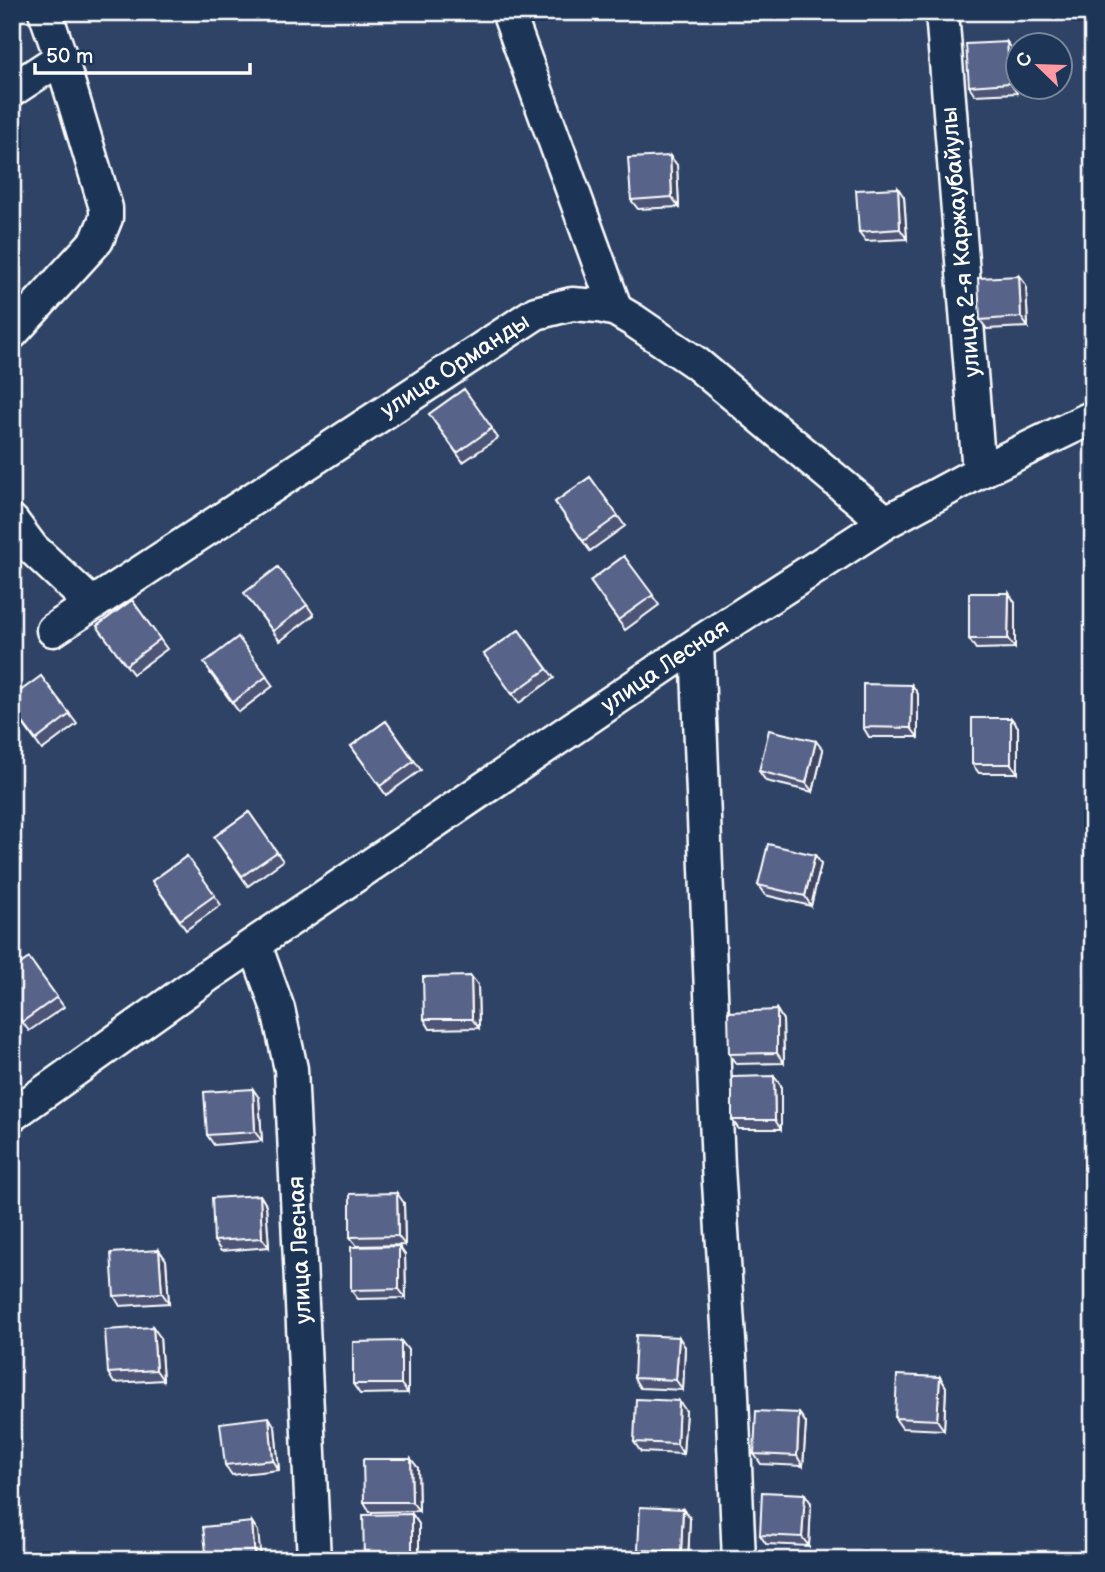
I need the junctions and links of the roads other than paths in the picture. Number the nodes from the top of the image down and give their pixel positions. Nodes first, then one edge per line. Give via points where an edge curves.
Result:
1 (46, 12) edge
2 (508, 12) edge
3 (942, 12) edge
4 (61, 58) junction
5 (12, 90) edge
6 (616, 310) junction
7 (12, 333) edge
8 (1093, 417) edge
9 (979, 472) junction
10 (12, 522) edge
11 (886, 522) junction
12 (22, 555) edge
13 (92, 604) junction
14 (53, 630) dead end
15 (697, 643) junction
16 (255, 945) junction
17 (12, 1115) edge
18 (314, 1560) edge
19 (738, 1560) edge

1 - 4 street
2 - 6 street
3 - 9 street, улица 2-я Каржаубайулы
4 - 5 street
4 - 7 street via 106,218 97,240
6 - 11 street, улица Орманды via 696,363
6 - 13 street, улица Орманды via 572,304 536,313
8 - 9 street, улица Лесная
9 - 11 street, улица Лесная
10 - 12 street
11 - 15 street, улица Лесная
12 - 13 street
13 - 14 street, улица Орманды
15 - 16 street, улица Лесная
15 - 19 street
16 - 17 street, улица Лесная
16 - 18 street, улица Лесная via 278,1009 291,1069

